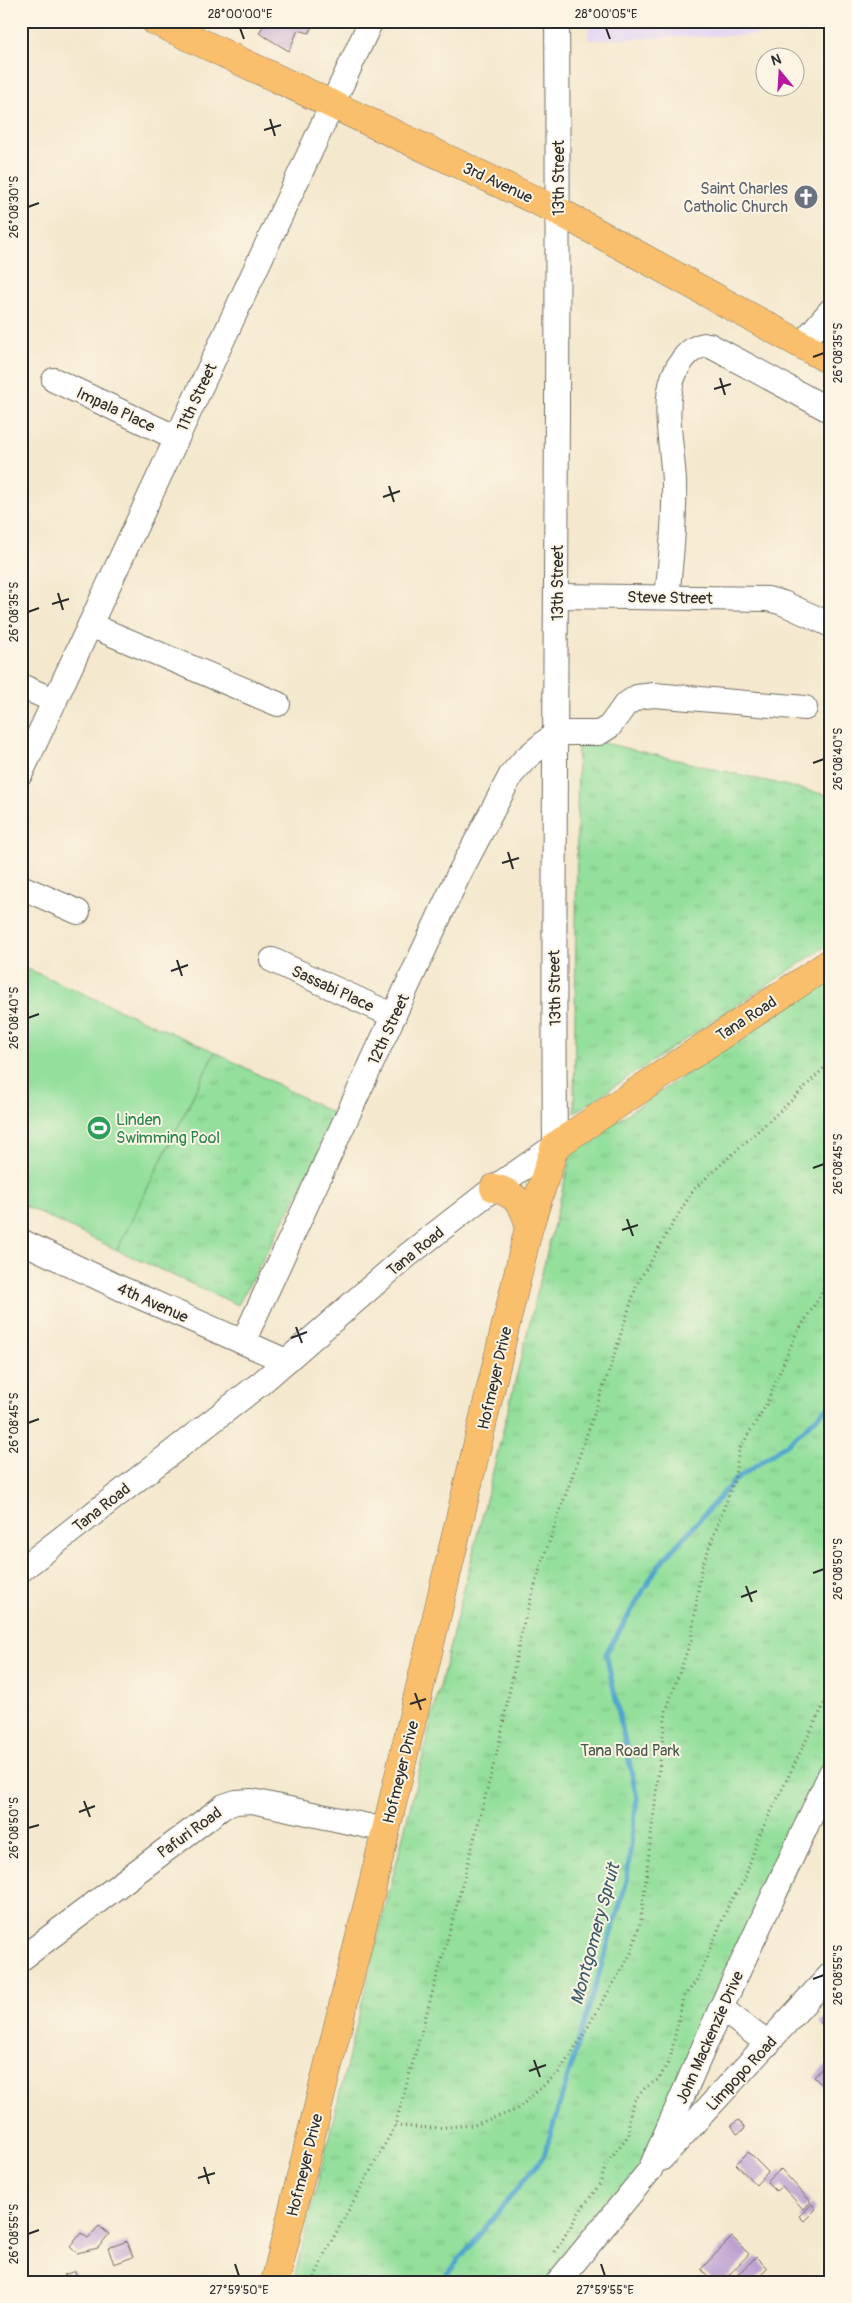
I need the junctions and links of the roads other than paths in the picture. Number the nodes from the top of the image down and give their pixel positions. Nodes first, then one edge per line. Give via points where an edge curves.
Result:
1 (155, 21) edge
2 (371, 21) edge
3 (557, 21) edge
4 (333, 104) junction
5 (558, 211) junction
6 (831, 310) edge
7 (802, 345) junction
8 (831, 361) edge
9 (54, 380) dead end
10 (831, 411) edge
11 (177, 438) junction
12 (557, 596) junction
13 (667, 597) junction
14 (90, 625) junction
15 (831, 625) edge
16 (21, 686) edge
17 (55, 701) junction
18 (278, 704) dead end
19 (805, 708) dead end
20 (556, 733) junction
21 (21, 773) edge
22 (21, 886) edge
23 (78, 912) dead end
24 (272, 960) dead end
25 (831, 962) edge
26 (394, 1016) junction
27 (555, 1146) junction
28 (494, 1188) junction
29 (529, 1228) junction
30 (21, 1241) edge
31 (243, 1342) junction
32 (286, 1361) junction
33 (21, 1570) edge
34 (831, 1773) edge
35 (386, 1830) junction
36 (21, 1959) edge
37 (831, 1974) edge
38 (721, 2008) junction
39 (768, 2044) junction
40 (650, 2170) junction
41 (550, 2277) edge
42 (275, 2282) edge

1 - 4 main road, 3rd Avenue
2 - 4 street, 11th Street
3 - 5 street, 13th Street
4 - 5 main road, 3rd Avenue
4 - 11 street, 11th Street
5 - 7 main road, 3rd Avenue
5 - 12 street, 13th Street
6 - 7 street
7 - 8 main road, 3rd Avenue
9 - 11 street, Impala Place
10 - 13 street via 709,345 696,346 686,356 669,392 674,490
11 - 14 street, 11th Street
12 - 13 street, Steve Street
12 - 20 street, 13th Street
13 - 15 street, Steve Street via 768,599
14 - 17 street, 11th Street
14 - 18 street
16 - 17 street
17 - 21 street, 11th Street
19 - 20 street via 654,695 637,697 625,705 610,726 599,733
20 - 26 street, 12th Street via 525,759 506,784 458,876
20 - 27 street, 13th Street via 553,934
22 - 23 street
24 - 26 street, Sassabi Place
25 - 27 main road, Tana Road
26 - 31 street, 12th Street
27 - 28 street, Tana Road
27 - 29 main road, Hofmeyer Drive
28 - 29 main road via 519,1200
28 - 32 street, Tana Road via 408,1255
29 - 35 main road, Hofmeyer Drive
30 - 31 street, 4th Avenue
31 - 32 street, 4th Avenue
32 - 33 street, Tana Road
34 - 38 street, John Mackenzie Drive
35 - 36 street, Pafuri Road via 252,1801 224,1806
35 - 42 main road, Hofmeyer Drive
37 - 39 street, Limpopo Road
38 - 39 street
38 - 40 street, John Mackenzie Drive
39 - 40 street, Limpopo Road
40 - 41 street, John Mackenzie Drive

